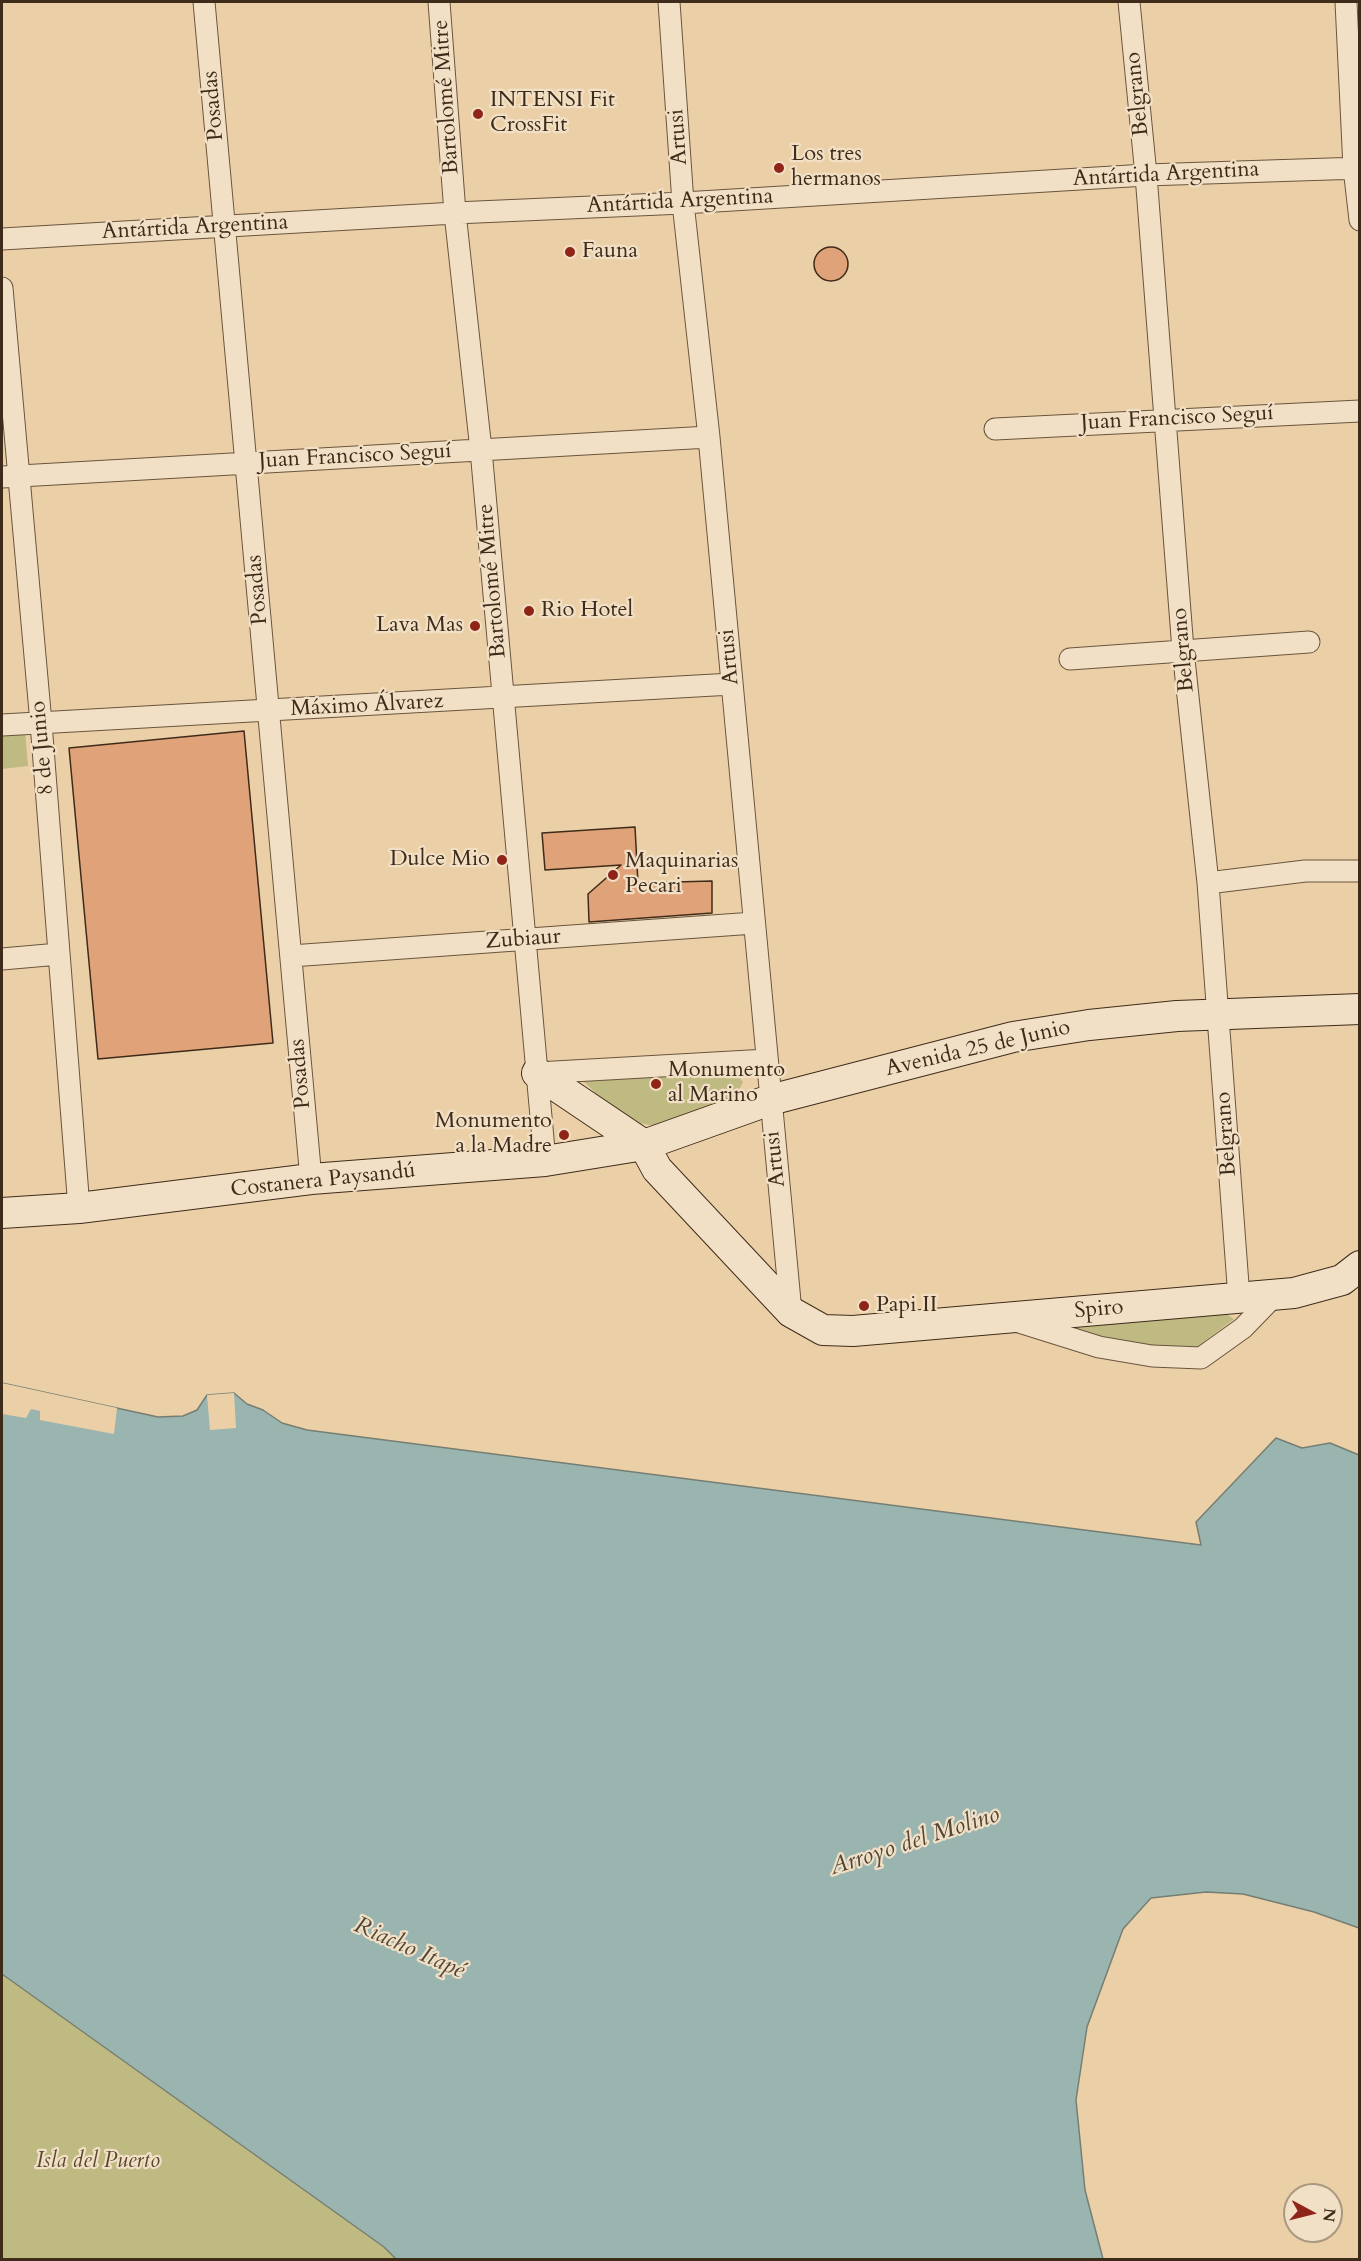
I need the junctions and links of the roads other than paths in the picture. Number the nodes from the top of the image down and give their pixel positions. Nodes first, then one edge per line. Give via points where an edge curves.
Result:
1 (204, 2) edge
2 (440, 2) edge
3 (669, 2) edge
4 (1129, 2) edge
5 (1346, 2) edge
6 (1357, 168) edge
7 (1146, 174) junction
8 (683, 203) junction
9 (455, 213) junction
10 (1359, 220) edge
11 (225, 227) junction
12 (2, 239) edge
13 (2, 288) edge
14 (1359, 411) edge
15 (1166, 419) junction
16 (995, 429) dead end
17 (709, 437) junction
18 (481, 450) junction
19 (246, 464) junction
20 (10, 476) edge
21 (1309, 642) dead end
22 (1184, 650) junction
23 (1070, 658) dead end
24 (732, 684) junction
25 (503, 697) junction
26 (269, 712) junction
27 (41, 723) junction
28 (2, 725) edge
29 (1359, 871) edge
30 (1208, 883) junction
31 (754, 923) junction
32 (525, 939) junction
33 (59, 954) junction
34 (291, 956) junction
35 (2, 959) edge
36 (1359, 1009) edge
37 (1217, 1015) junction
38 (767, 1060) junction
39 (537, 1073) junction
40 (770, 1100) junction
41 (644, 1145) junction
42 (545, 1161) junction
43 (311, 1179) junction
44 (79, 1208) junction
45 (2, 1213) edge
46 (1351, 1273) edge
47 (1275, 1295) junction
48 (1239, 1298) junction
49 (791, 1312) junction
50 (1006, 1318) junction

1 - 11 street, Posadas
2 - 9 street, Bartolomé Mitre
3 - 8 street, Artusi
4 - 7 street, Belgrano
5 - 6 street
6 - 7 street, Antártida Argentina
6 - 10 street
7 - 8 street, Antártida Argentina
7 - 15 street, Belgrano
8 - 9 street, Antártida Argentina
8 - 17 street, Artusi
9 - 11 street, Antártida Argentina
9 - 18 street, Bartolomé Mitre
11 - 12 street, Antártida Argentina
11 - 19 street, Posadas
13 - 20 street, 8 de Junio
14 - 15 street, Juan Francisco Seguí
15 - 16 street, Juan Francisco Seguí
15 - 22 street, Belgrano
17 - 18 street, Juan Francisco Seguí
17 - 24 street, Artusi
18 - 19 street, Juan Francisco Seguí
18 - 25 street, Bartolomé Mitre
19 - 20 street, Juan Francisco Seguí
19 - 26 street, Posadas
20 - 27 street, 8 de Junio
21 - 22 street
22 - 23 street
22 - 30 street, Belgrano
24 - 25 street, Máximo Álvarez
24 - 31 street, Artusi
25 - 26 street, Máximo Álvarez
25 - 32 street, Bartolomé Mitre
26 - 27 street, Máximo Álvarez
26 - 34 street, Posadas
27 - 28 street, Máximo Álvarez
27 - 33 street, 8 de Junio
29 - 30 street via 1305,871
30 - 37 street, Belgrano
31 - 32 street, Zubiaur
31 - 38 street, Artusi
32 - 34 street, Zubiaur
32 - 39 street, Bartolomé Mitre
33 - 35 street
33 - 44 street, 8 de Junio
34 - 43 street, Posadas
36 - 37 main road, Avenida 25 de Junio
37 - 40 main road, Avenida 25 de Junio via 1089,1025 1013,1037
37 - 48 street, Belgrano
38 - 39 street
38 - 40 street, Artusi
39 - 41 main road
39 - 42 street, Bartolomé Mitre
40 - 41 main road, Avenida 25 de Junio
40 - 49 street, Artusi
41 - 42 main road, Costanera Paysandú
41 - 49 main road via 657,1169
42 - 43 main road, Costanera Paysandú
43 - 44 main road, Costanera Paysandú
44 - 45 main road, Costanera Paysandú
46 - 47 main road, Spiro via 1294,1293
47 - 48 main road, Spiro
47 - 50 street via 1243,1328 1201,1358 1152,1356 1099,1347
48 - 50 main road, Spiro
49 - 50 main road, Spiro via 823,1330 854,1331

